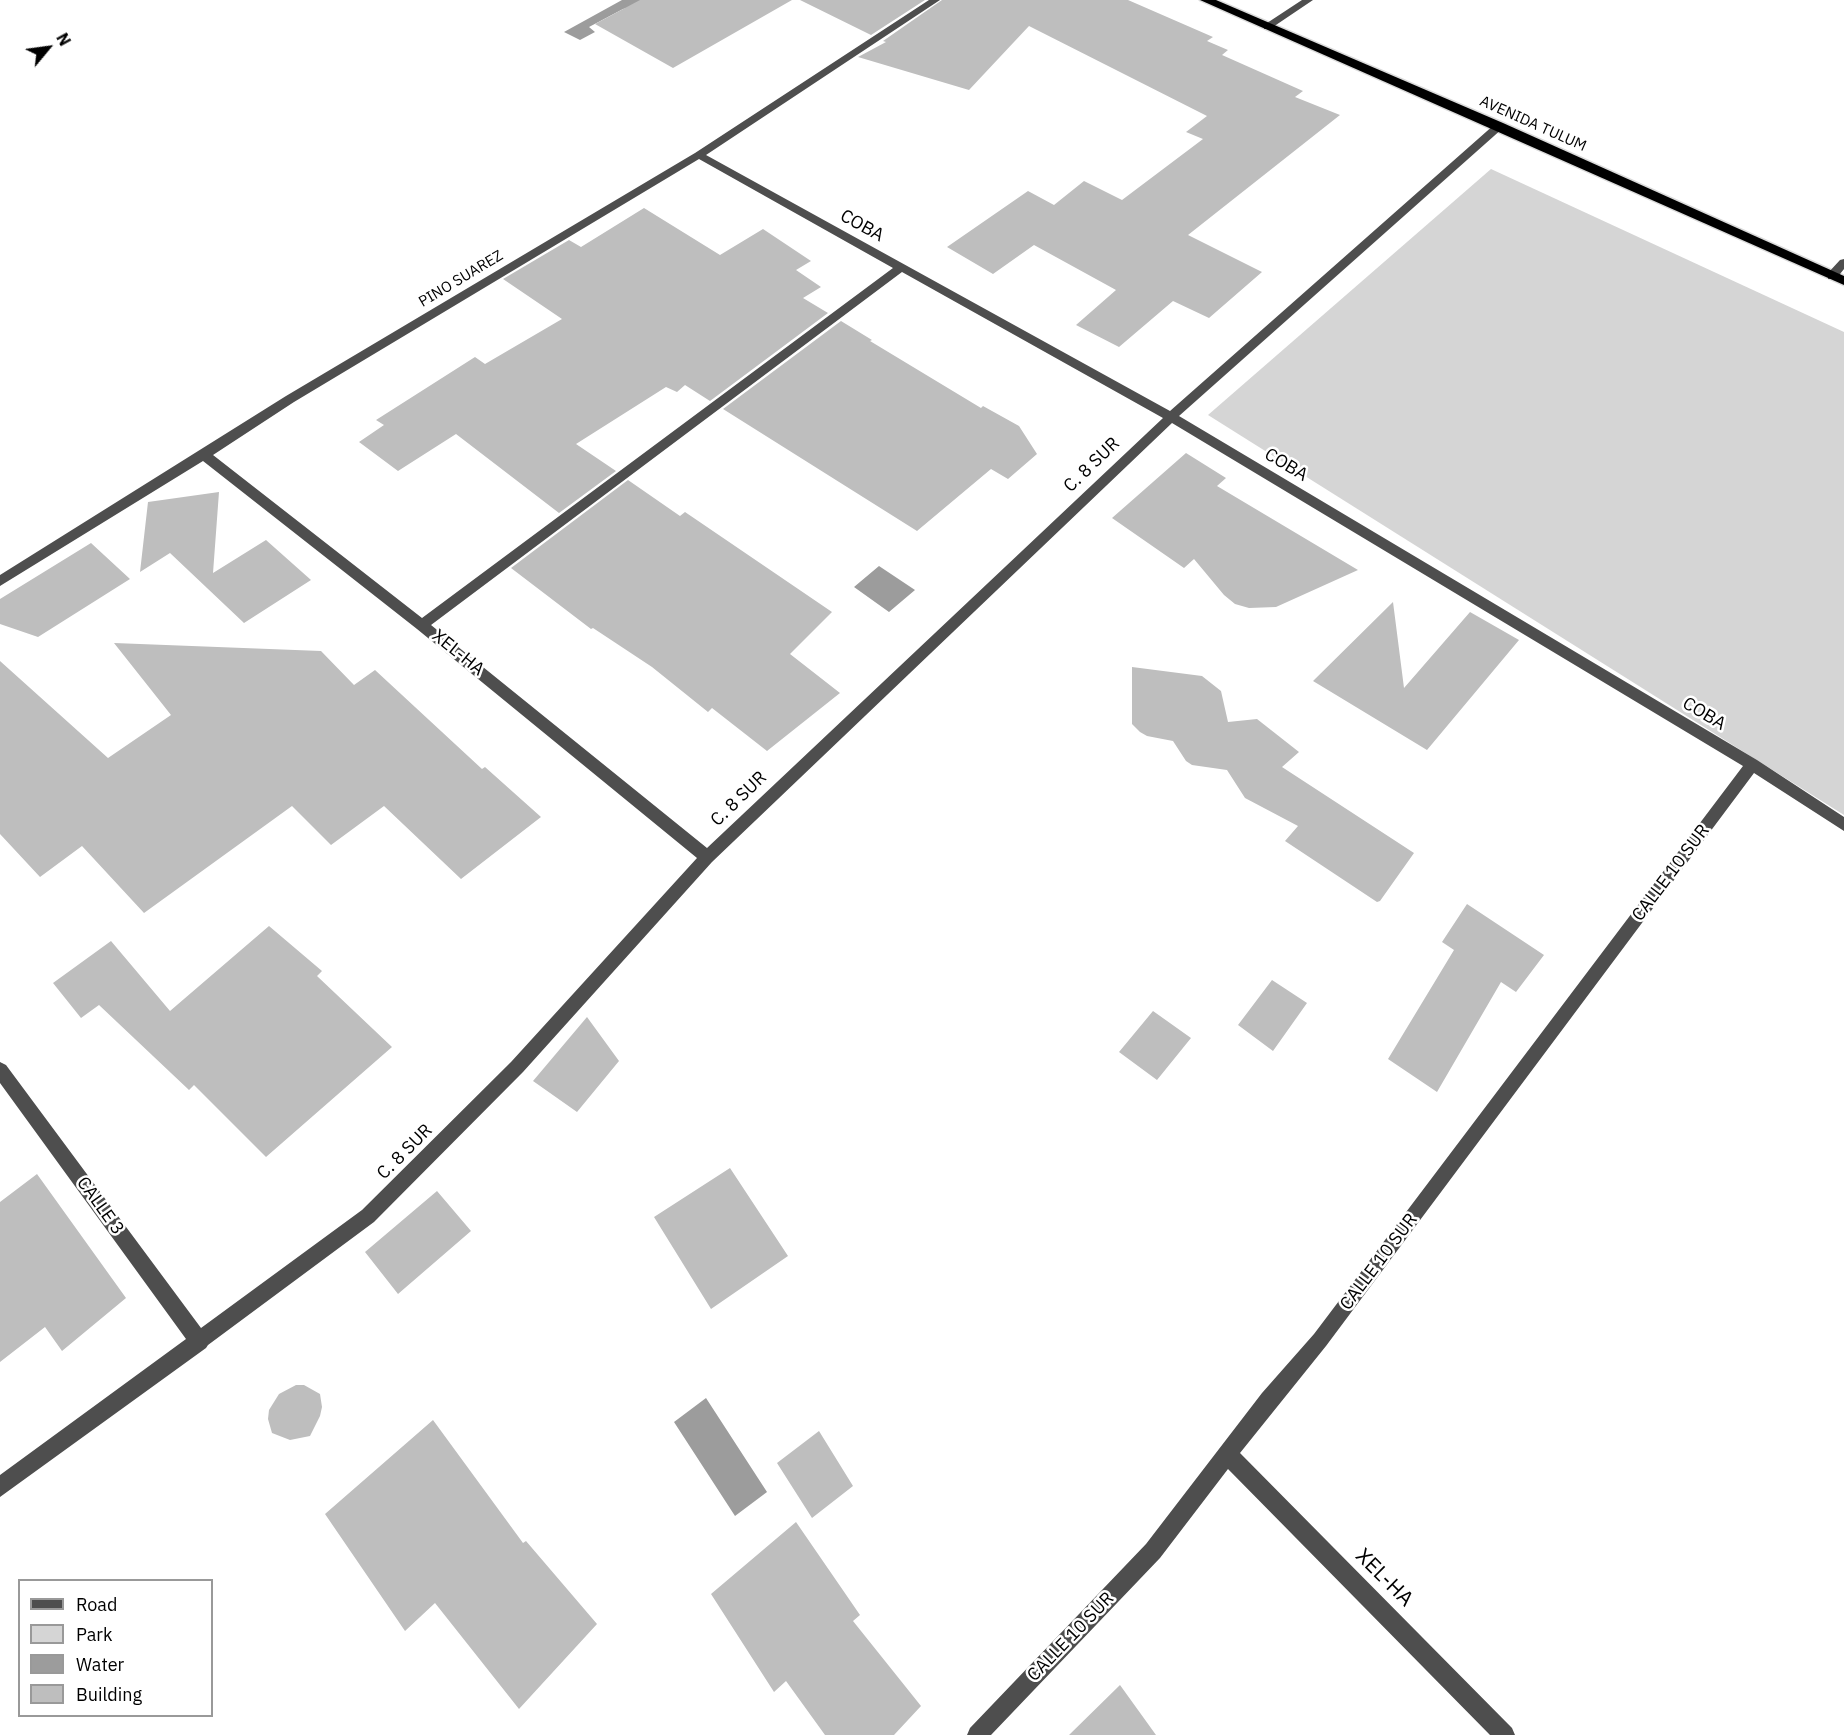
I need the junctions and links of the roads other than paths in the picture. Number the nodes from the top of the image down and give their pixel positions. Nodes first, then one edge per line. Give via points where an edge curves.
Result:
1 (935, 0) edge
2 (1206, 0) edge
3 (1308, 0) edge
4 (1267, 27) junction
5 (1499, 126) junction
6 (699, 155) junction
7 (1844, 262) edge
8 (900, 268) junction
9 (1832, 276) junction
10 (1844, 281) edge
11 (1171, 417) junction
12 (204, 455) junction
13 (0, 581) edge
14 (422, 625) junction
15 (1752, 764) junction
16 (1844, 825) edge
17 (707, 857) junction
18 (0, 1070) edge
19 (200, 1342) junction
20 (1228, 1455) junction
21 (0, 1487) edge
22 (977, 1735) edge
23 (1505, 1735) edge

1 - 6 street, PINO SUAREZ
2 - 4 highway, AVENIDA TULUM
3 - 4 street
4 - 5 highway, AVENIDA TULUM
5 - 9 highway, AVENIDA TULUM
5 - 11 street, C. 8 SUR
6 - 8 street, COBA
6 - 12 street, PINO SUAREZ via 290,399
7 - 9 street
8 - 11 street, COBA
8 - 14 street
9 - 10 highway, AVENIDA TULUM
11 - 15 street, COBA
11 - 17 street, C. 8 SUR
12 - 13 street, PINO SUAREZ
12 - 14 street, XEL-HA
14 - 17 street, XEL-HA
15 - 16 street, COBA
15 - 20 street, CALLE 10 SUR via 1320,1340
17 - 19 street, C. 8 SUR via 518,1067 368,1216
18 - 19 street, CALLE 3
19 - 21 street, C. 8 SUR
20 - 22 street, CALLE 10 SUR via 1153,1551
20 - 23 street, XEL-HA

